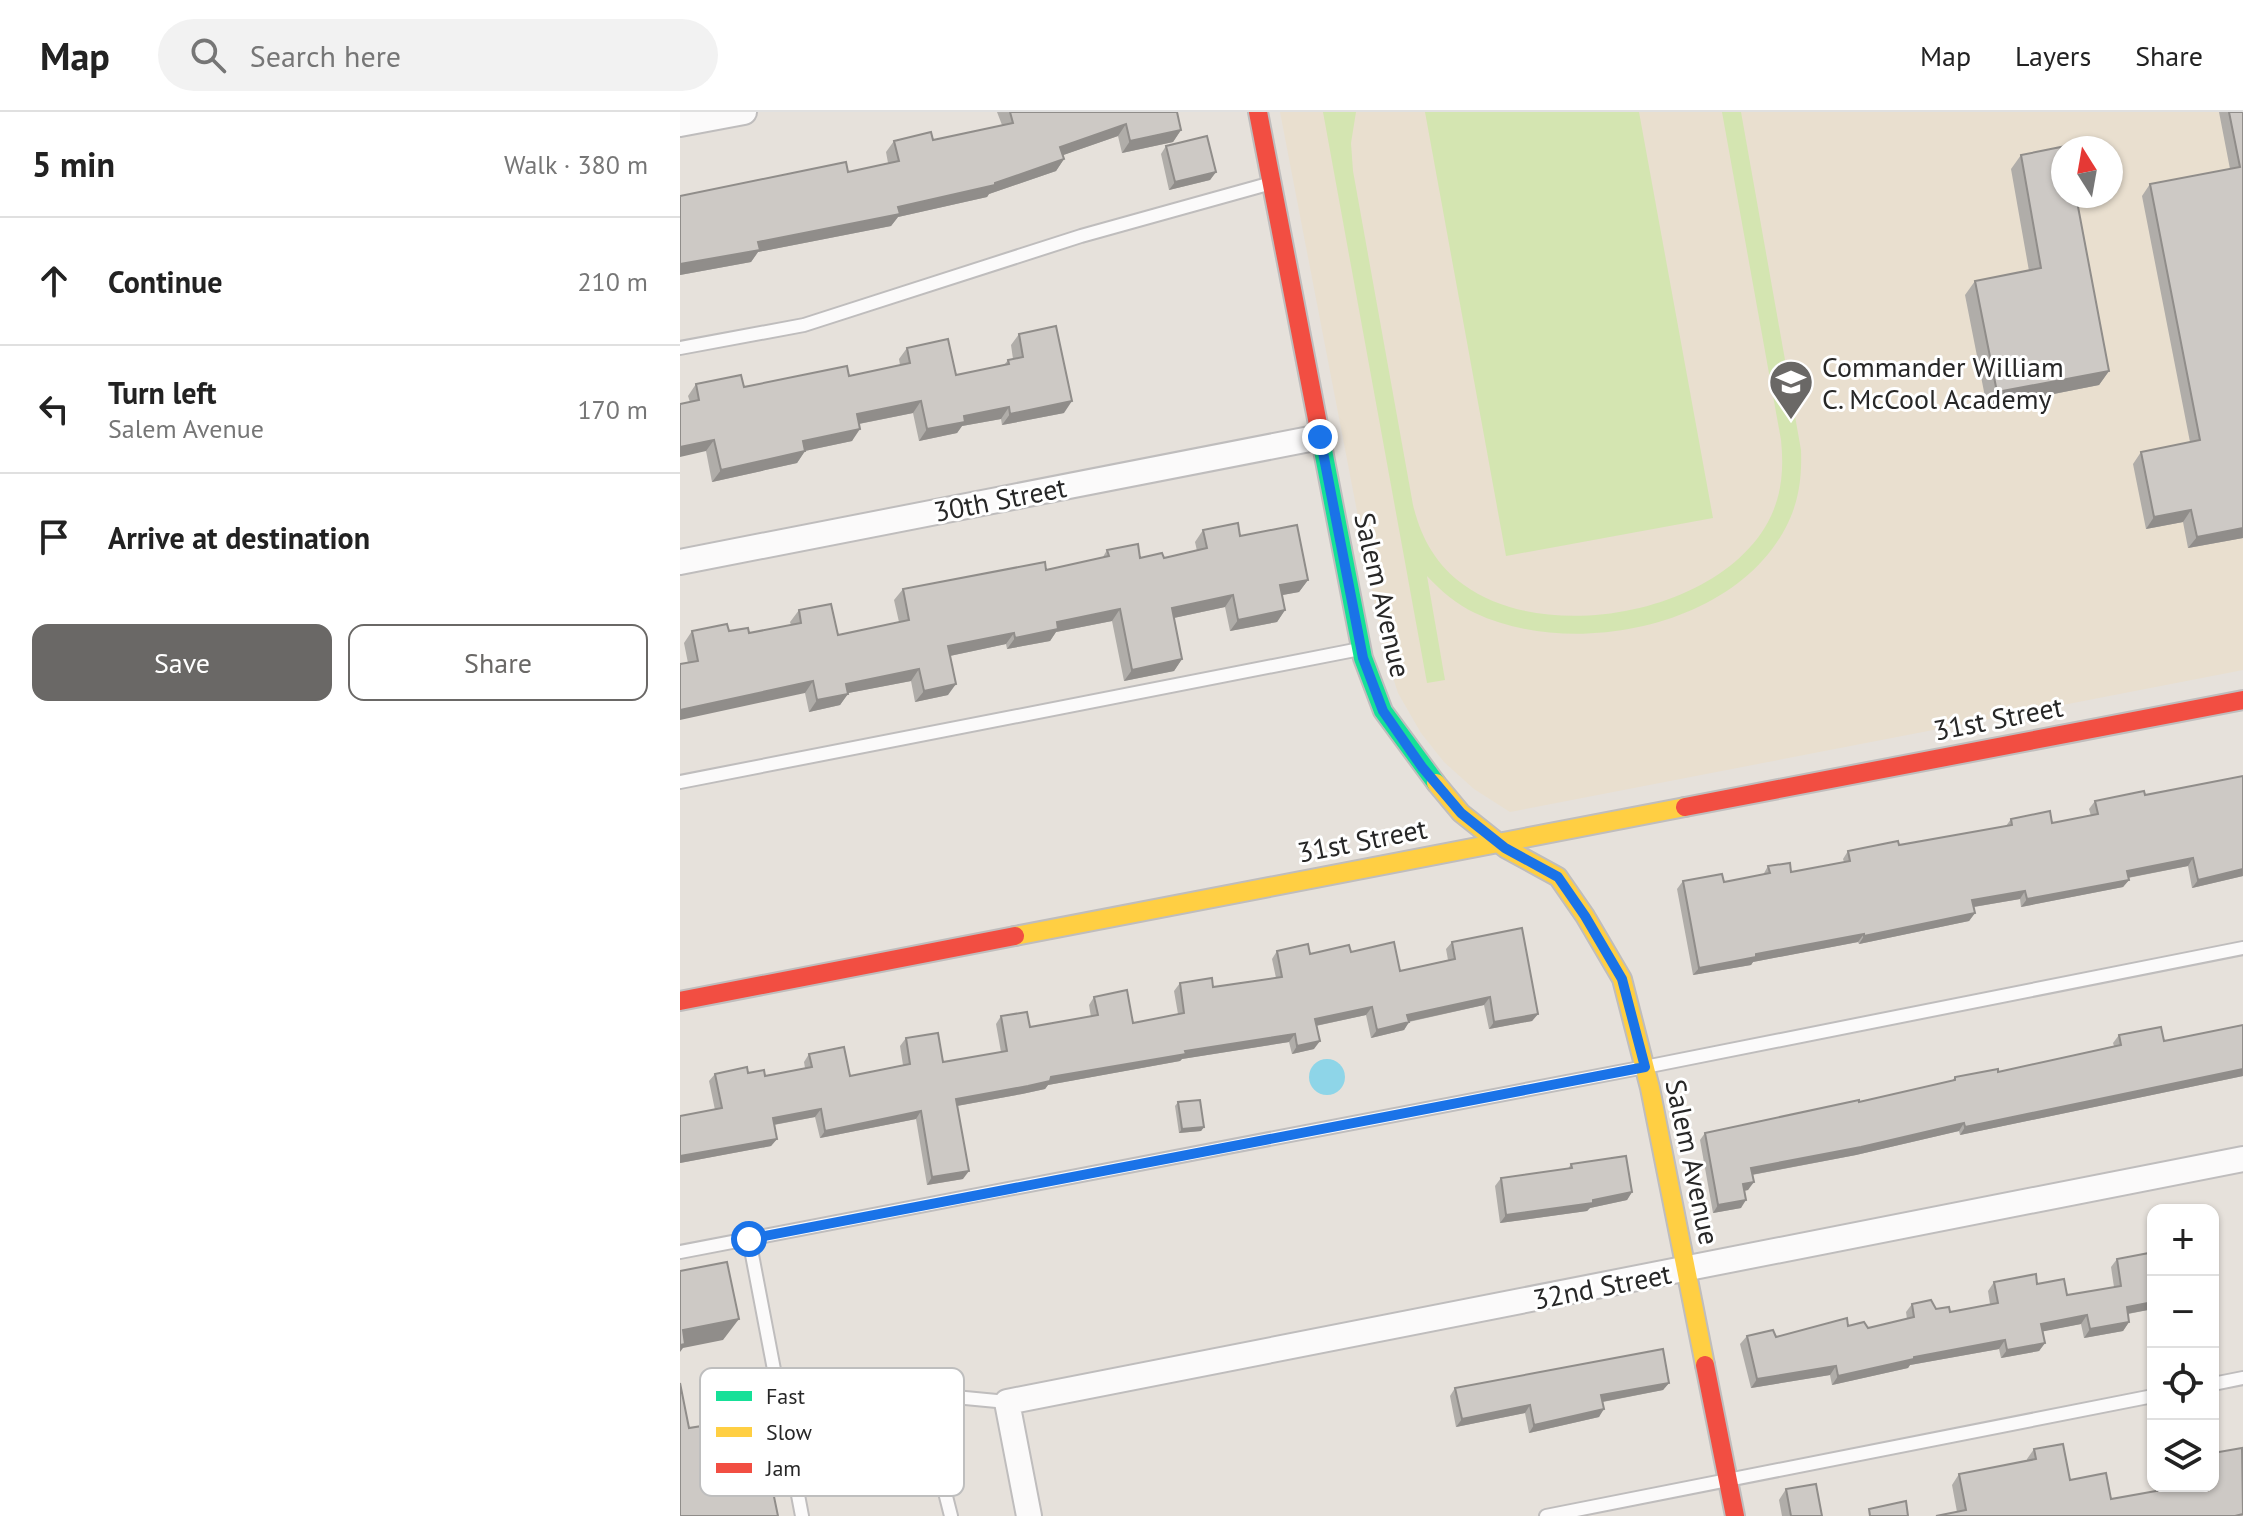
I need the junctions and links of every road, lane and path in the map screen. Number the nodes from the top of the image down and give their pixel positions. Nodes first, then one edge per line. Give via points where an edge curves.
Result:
1 (744, 112) edge
2 (1258, 112) edge
3 (680, 124) edge
4 (1271, 183) junction
5 (680, 348) edge
6 (1320, 437) junction
7 (680, 562) edge
8 (1361, 649) junction
9 (2243, 700) edge
10 (680, 782) edge
11 (1497, 842) junction
12 (2243, 948) edge
13 (680, 1001) edge
14 (1645, 1067) junction
15 (2243, 1159) edge
16 (749, 1239) junction
17 (680, 1252) edge
18 (1686, 1269) junction
19 (774, 1368) edge
20 (2243, 1378) edge
21 (2219, 1383) edge
22 (2147, 1397) edge
23 (964, 1398) edge
24 (1007, 1402) junction
25 (1728, 1479) junction
26 (798, 1496) edge
27 (946, 1496) edge
28 (802, 1516) edge
29 (951, 1516) edge
30 (1029, 1516) edge
31 (1546, 1516) edge
32 (1735, 1516) edge

1 - 3 street
2 - 4 street, Salem Avenue
4 - 5 lane via 1081,236 804,325
4 - 6 street, Salem Avenue
6 - 7 street, 30th Street
6 - 8 street, Salem Avenue
8 - 10 lane
8 - 11 street, Salem Avenue via 1383,711 1422,767 1461,813
9 - 11 street, 31st Street
11 - 13 street, 31st Street
11 - 14 street, Salem Avenue via 1558,877 1585,916 1622,979
12 - 14 lane
14 - 16 lane
14 - 18 street, Salem Avenue
15 - 18 street, 32nd Street
16 - 17 lane
16 - 19 lane
18 - 24 street, 32nd Street
18 - 25 street, Salem Avenue
20 - 21 lane
22 - 25 lane
23 - 24 lane
24 - 30 street
25 - 31 lane
25 - 32 street, Salem Avenue
26 - 28 lane
27 - 29 lane

